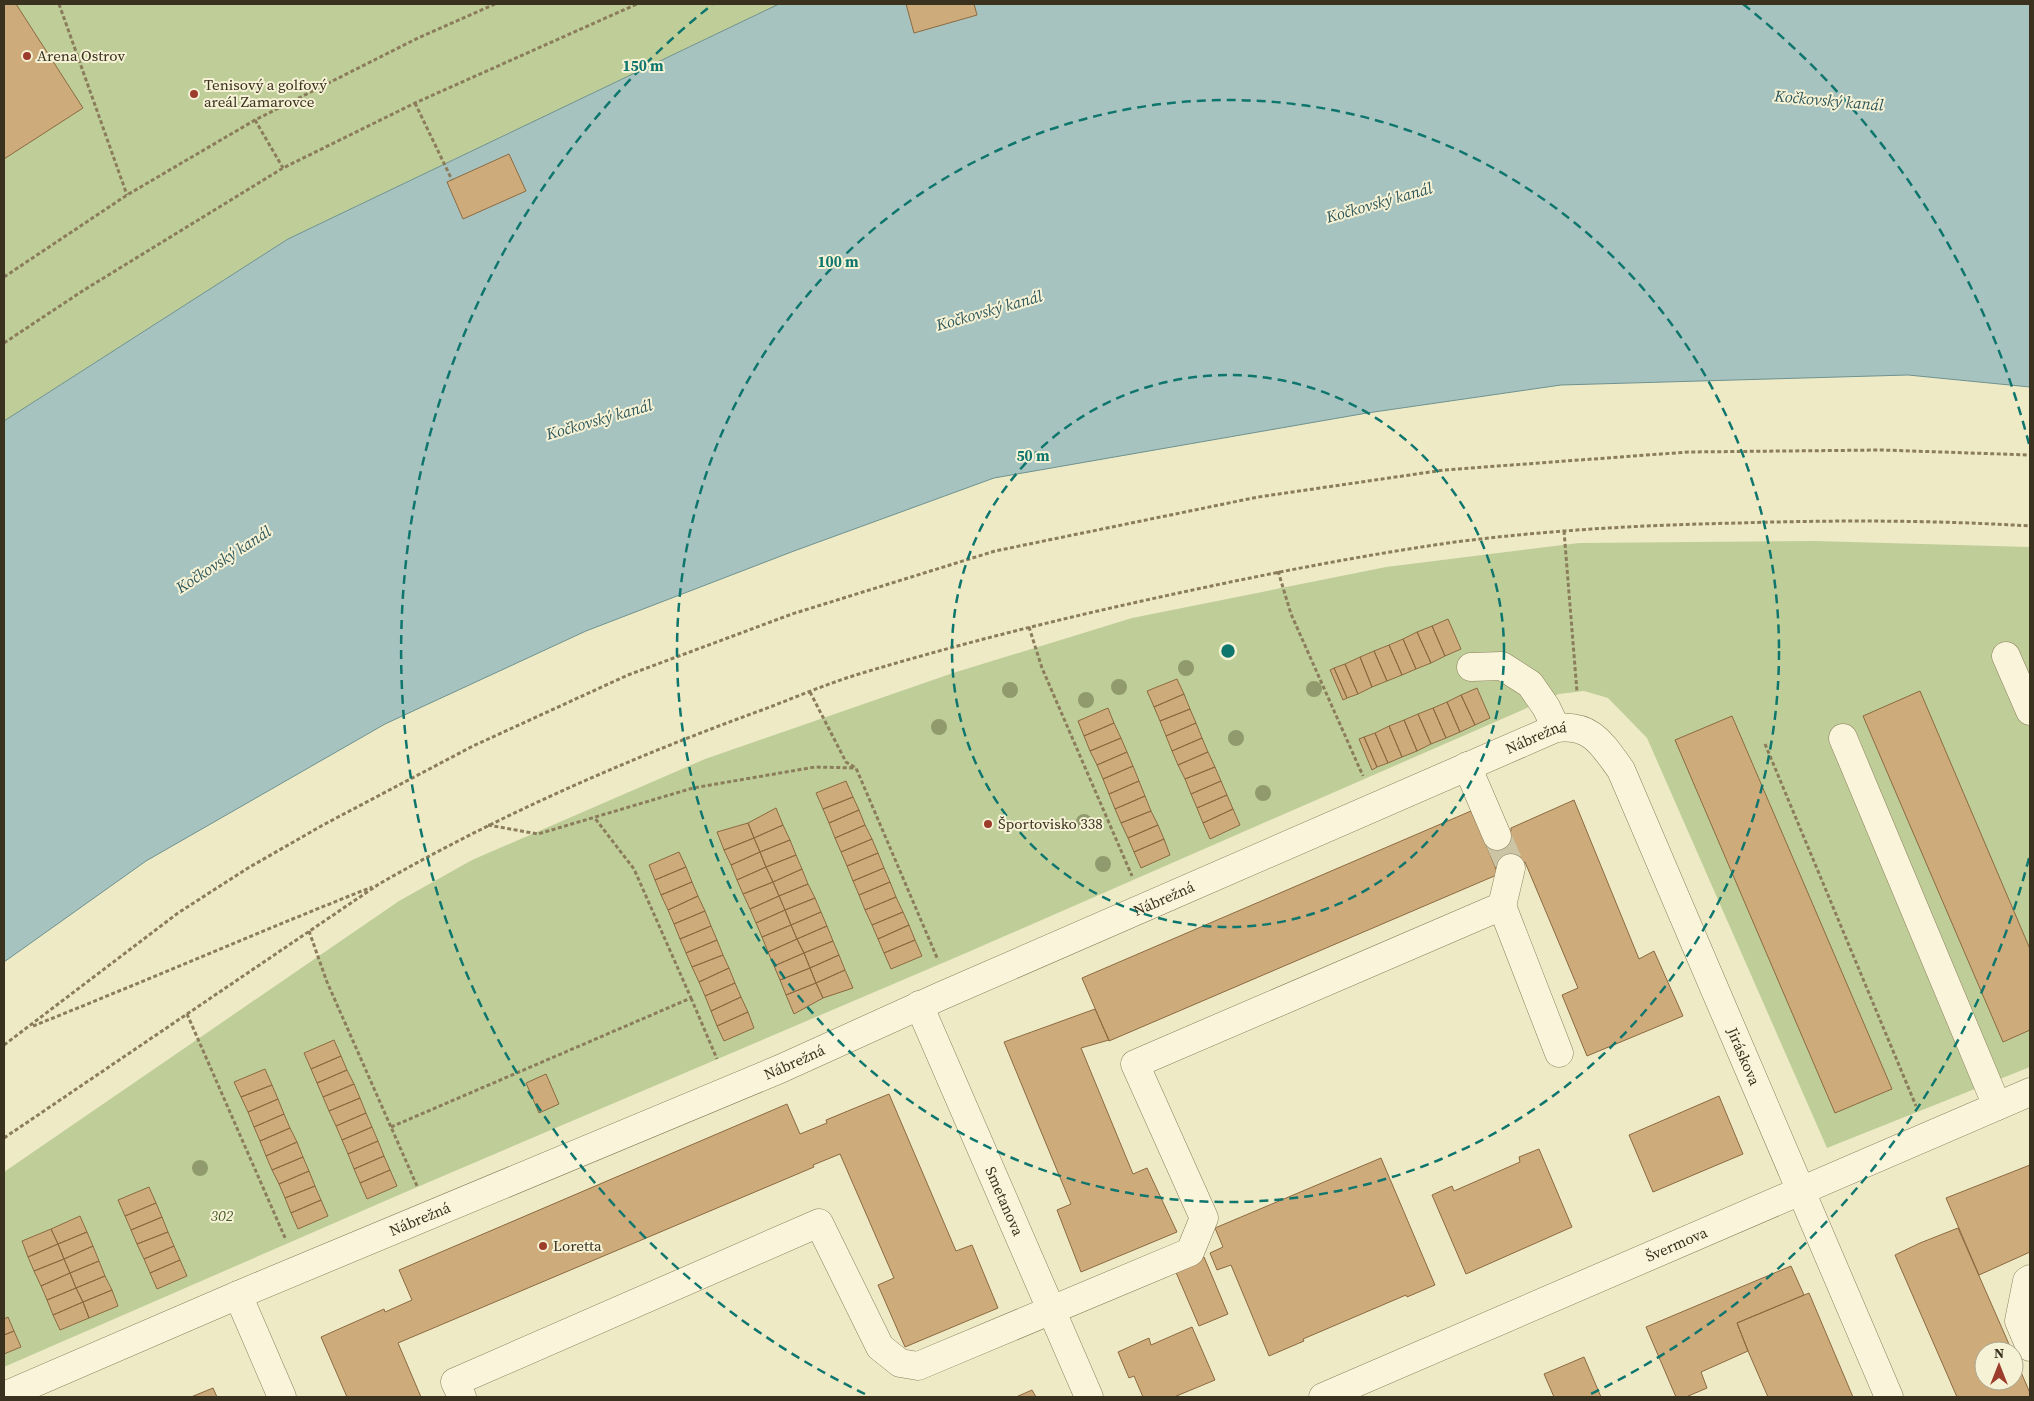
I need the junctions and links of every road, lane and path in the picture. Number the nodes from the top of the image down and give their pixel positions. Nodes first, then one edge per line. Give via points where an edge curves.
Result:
1 (59, 4) edge
2 (495, 4) edge
3 (637, 4) edge
4 (415, 103) junction
5 (255, 120) junction
6 (283, 168) junction
7 (452, 180) dead end
8 (127, 195) junction
9 (4, 277) edge
10 (4, 343) edge
11 (2030, 455) edge
12 (2030, 526) edge
13 (1564, 530) junction
14 (1278, 571) junction
15 (1029, 627) junction
16 (2006, 656) dead end
17 (1471, 667) dead end
18 (810, 692) junction
19 (2030, 711) edge
20 (1568, 729) junction
21 (1843, 738) dead end
22 (1765, 744) dead end
23 (1467, 766) junction
24 (856, 768) junction
25 (1364, 776) dead end
26 (594, 817) junction
27 (488, 825) junction
28 (1497, 836) tunnel mouth
29 (1511, 868) tunnel mouth
30 (1133, 878) dead end
31 (379, 884) junction
32 (1502, 906) junction
33 (309, 931) junction
34 (938, 960) dead end
35 (690, 998) junction
36 (919, 1006) junction
37 (187, 1014) junction
38 (28, 1028) junction
39 (4, 1044) edge
40 (1559, 1053) dead end
41 (719, 1064) dead end
42 (2030, 1092) edge
43 (1997, 1106) junction
44 (1919, 1114) dead end
45 (391, 1127) junction
46 (4, 1138) edge
47 (1800, 1190) junction
48 (420, 1192) dead end
49 (290, 1249) dead end
50 (2030, 1279) edge
51 (238, 1295) junction
52 (1052, 1310) junction
53 (2030, 1347) edge
54 (4, 1396) edge
55 (282, 1397) edge
56 (462, 1397) edge
57 (1089, 1397) edge
58 (1323, 1397) edge
59 (1889, 1397) edge

1 - 8 path
2 - 5 path via 418,38
3 - 4 path
4 - 6 path
4 - 7 path
5 - 6 path
5 - 8 path
6 - 10 path
8 - 9 path
11 - 38 path via 1882,450 1688,452 1444,470 1258,498 995,551 792,614 637,671 473,746 248,868 178,913
12 - 13 path via 1810,521
13 - 14 path via 1455,542
13 - 20 path
14 - 15 path
14 - 25 path via 1291,614
15 - 18 path via 854,675
15 - 30 path via 1042,668
16 - 19 street
17 - 20 street via 1502,666 1530,684 1546,707
18 - 24 path via 846,762
18 - 27 path via 676,741
20 - 23 street, Nábrežná
20 - 47 street, Jiráskova via 1598,738 1621,770
21 - 43 street
22 - 44 path
23 - 28 street
23 - 36 street, Nábrežná
24 - 26 path via 815,767 693,788
24 - 34 path
26 - 27 path via 538,834
26 - 35 path via 634,869
27 - 31 path
29 - 32 street
31 - 33 path
31 - 38 path
32 - 40 street
32 - 52 street via 1134,1064 1204,1218 1190,1252
33 - 37 path
33 - 45 path via 327,982
35 - 41 path
35 - 45 path
36 - 51 street, Nábrežná via 780,1069
36 - 52 street, Smetanova
37 - 46 path
37 - 49 path
38 - 39 path
42 - 43 street, Švermova
43 - 47 street, Švermova
45 - 48 path
47 - 58 street, Švermova
47 - 59 street, Jiráskova
50 - 53 street via 2019,1321
51 - 54 street, Nábrežná
51 - 55 street
52 - 56 street via 918,1366 900,1363 880,1347 819,1223 455,1382
52 - 57 street, Smetanova

